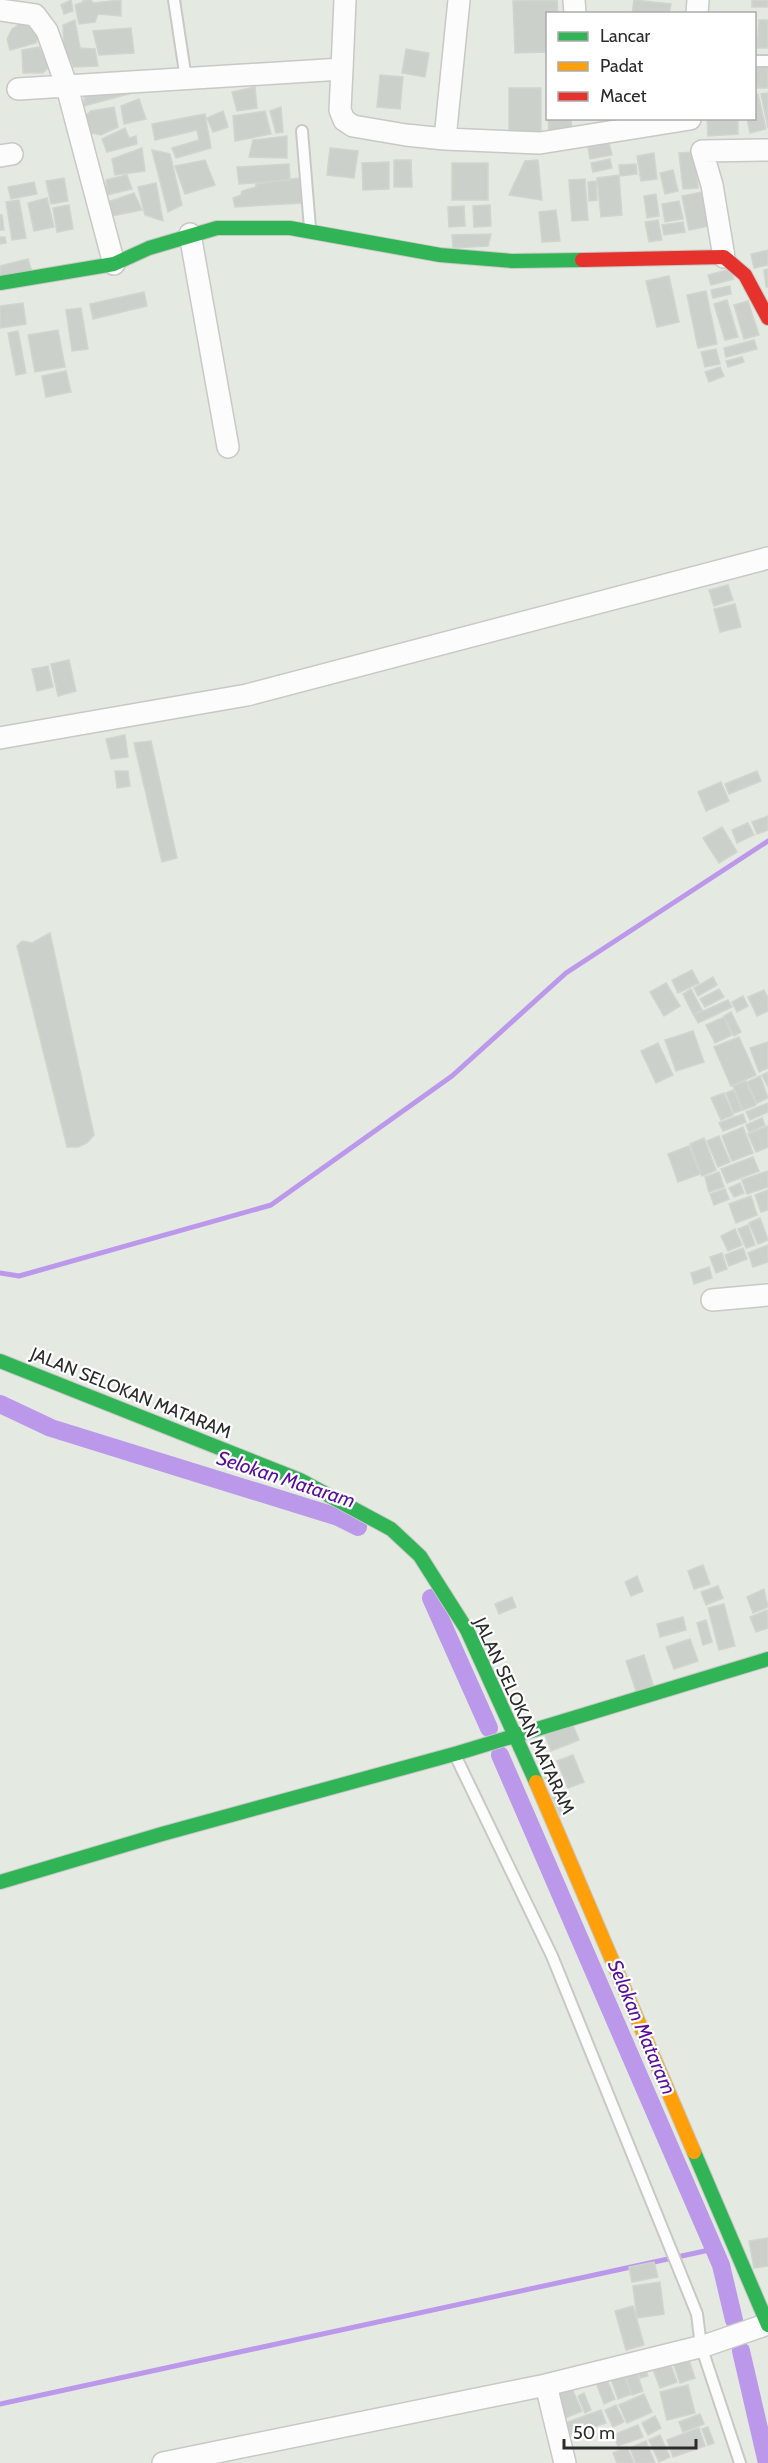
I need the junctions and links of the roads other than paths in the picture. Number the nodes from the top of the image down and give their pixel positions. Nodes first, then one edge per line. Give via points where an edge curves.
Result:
1 (174, 0) edge
2 (345, 0) edge
3 (459, 0) edge
4 (0, 10) edge
5 (342, 69) junction
6 (186, 79) junction
7 (68, 87) junction
8 (18, 89) dead end
9 (683, 120) edge
10 (690, 120) edge
11 (584, 128) edge
12 (302, 131) dead end
13 (445, 139) junction
14 (768, 150) edge
15 (702, 151) junction
16 (310, 231) junction
17 (190, 234) junction
18 (724, 257) junction
19 (114, 264) junction
20 (0, 283) edge
21 (767, 313) edge
22 (228, 447) dead end
23 (768, 558) edge
24 (0, 738) edge
25 (768, 1295) edge
26 (712, 1299) dead end
27 (0, 1360) edge
28 (768, 1659) edge
29 (515, 1734) junction
30 (456, 1753) junction
31 (0, 1882) edge
32 (764, 2326) edge
33 (704, 2345) junction
34 (546, 2385) junction
35 (163, 2463) edge
36 (565, 2463) edge
37 (740, 2463) edge

1 - 6 lane
2 - 5 street
3 - 13 street
4 - 7 street via 35,15 43,23
5 - 6 street
5 - 13 street via 340,110 344,120 353,126
6 - 7 street
7 - 8 street
7 - 19 street
9 - 11 street via 610,131
10 - 15 street
11 - 13 street via 540,143
12 - 16 lane
14 - 15 street
15 - 18 street
16 - 17 street via 217,228
16 - 18 street via 440,255 512,261
17 - 19 street
17 - 22 street
18 - 21 street via 743,271
19 - 20 street
23 - 24 street via 247,695
25 - 26 street
27 - 29 street, JALAN SELOKAN MATARAM via 300,1480 391,1529 420,1556 443,1589 467,1630
28 - 29 street
29 - 30 street
29 - 32 street, JALAN SELOKAN MATARAM
30 - 31 street
30 - 33 lane via 552,1956 697,2314
32 - 33 street
33 - 34 street
33 - 37 lane
34 - 35 street
34 - 36 street

